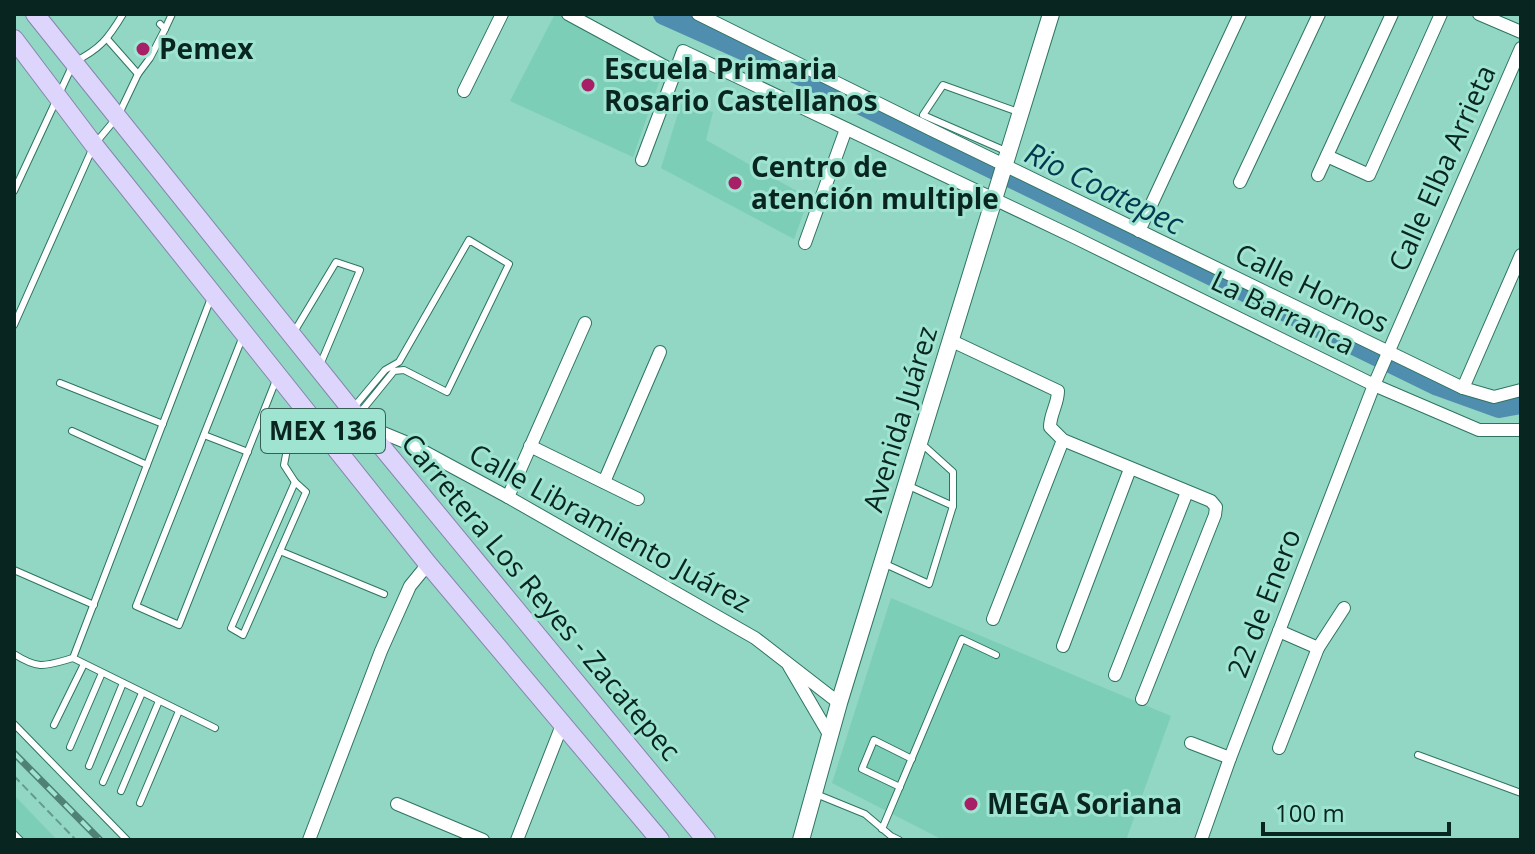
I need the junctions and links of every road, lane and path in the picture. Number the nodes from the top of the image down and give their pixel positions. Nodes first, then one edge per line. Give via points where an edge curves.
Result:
1 (35, 14) edge
2 (123, 14) edge
3 (172, 14) edge
4 (502, 14) edge
5 (568, 14) edge
6 (698, 14) edge
7 (1051, 14) edge
8 (1240, 14) edge
9 (1319, 14) edge
10 (1392, 14) edge
11 (1441, 14) edge
12 (1479, 14) edge
13 (1521, 32) edge
14 (14, 39) edge
15 (108, 40) junction
16 (1521, 48) edge
17 (74, 62) junction
18 (675, 72) junction
19 (138, 74) junction
20 (464, 91) dead end
21 (58, 95) junction
22 (1020, 113) junction
23 (118, 116) junction
24 (846, 129) junction
25 (94, 145) junction
26 (1327, 156) junction
27 (642, 160) dead end
28 (1005, 162) junction
29 (1318, 175) dead end
30 (1240, 182) dead end
31 (14, 191) edge
32 (996, 193) junction
33 (1139, 231) junction
34 (805, 243) dead end
35 (1521, 255) edge
36 (213, 293) junction
37 (585, 323) dead end
38 (14, 325) edge
39 (245, 332) junction
40 (292, 334) junction
41 (952, 341) junction
42 (660, 352) dead end
43 (1387, 354) junction
44 (264, 357) junction
45 (318, 368) junction
46 (278, 375) junction
47 (60, 383) dead end
48 (1375, 384) junction
49 (1463, 388) junction
50 (1521, 390) edge
51 (308, 412) junction
52 (357, 417) junction
53 (163, 424) junction
54 (1521, 430) edge
55 (72, 431) dead end
56 (204, 435) junction
57 (1063, 440) junction
58 (920, 443) junction
59 (530, 446) junction
60 (248, 452) junction
61 (147, 465) junction
62 (1130, 469) junction
63 (295, 482) junction
64 (604, 482) junction
65 (907, 485) junction
66 (1187, 492) junction
67 (508, 497) junction
68 (638, 499) dead end
69 (953, 506) junction
70 (280, 551) junction
71 (883, 563) junction
72 (428, 564) junction
73 (14, 570) edge
74 (384, 594) dead end
75 (94, 605) junction
76 (1344, 608) dead end
77 (993, 619) dead end
78 (1279, 631) junction
79 (1063, 646) dead end
80 (1318, 648) junction
81 (14, 654) edge
82 (996, 655) dead end
83 (73, 658) junction
84 (786, 660) junction
85 (84, 664) junction
86 (102, 673) junction
87 (1115, 675) dead end
88 (123, 683) junction
89 (142, 693) junction
90 (1142, 699) dead end
91 (159, 701) junction
92 (839, 703) junction
93 (179, 711) junction
94 (14, 724) edge
95 (54, 725) dead end
96 (562, 725) junction
97 (215, 728) dead end
98 (830, 736) junction
99 (1191, 743) dead end
100 (70, 747) dead end
101 (1279, 748) dead end
102 (1418, 755) dead end
103 (1230, 758) junction
104 (912, 759) junction
105 (89, 766) dead end
106 (14, 776) edge
107 (103, 782) dead end
108 (900, 787) junction
109 (121, 791) dead end
110 (814, 793) junction
111 (1521, 793) edge
112 (140, 803) dead end
113 (397, 804) dead end
114 (882, 829) junction
115 (14, 834) edge
116 (890, 838) edge
117 (20, 840) edge
118 (76, 840) edge
119 (127, 840) edge
120 (309, 840) edge
121 (483, 840) edge
122 (517, 840) edge
123 (660, 840) edge
124 (706, 840) edge
125 (801, 840) edge
126 (899, 840) edge
127 (1201, 840) edge

1 - 17 main road, Carretera Los Reyes - Zacatepec / MEX 136
2 - 15 lane
3 - 19 lane
4 - 20 street
5 - 18 street
6 - 28 street, Calle Hornos
7 - 22 street, Avenida Juárez
8 - 33 street
9 - 30 street
10 - 26 street
11 - 26 street via 1369,175
12 - 13 street
14 - 21 main road, MEX 136
15 - 17 lane
15 - 19 lane
16 - 43 street, Calle Elba Arrieta
17 - 21 lane
17 - 23 main road, Carretera Los Reyes - Zacatepec / MEX 136
18 - 24 street, La Barranca via 683,51
18 - 27 street
19 - 23 lane
21 - 25 main road, MEX 136
21 - 31 lane
22 - 28 street, Avenida Juárez
22 - 28 lane via 943,85 923,115
23 - 25 lane
23 - 40 main road, Carretera Los Reyes - Zacatepec / MEX 136
24 - 32 street, La Barranca
24 - 34 street
25 - 36 main road, MEX 136
25 - 38 lane
26 - 29 street
28 - 32 street, Avenida Juárez
28 - 33 street, Calle Hornos
32 - 41 street, Avenida Juárez
32 - 48 street, La Barranca
33 - 43 street, Calle Hornos
35 - 49 street
36 - 39 main road, MEX 136
36 - 53 lane
37 - 59 street
39 - 44 main road, MEX 136
39 - 56 lane
40 - 44 main road
40 - 45 main road, Carretera Los Reyes - Zacatepec / MEX 136
40 - 45 lane via 336,262 360,270
41 - 57 street via 1058,391 1050,427
41 - 58 street, Avenida Juárez
42 - 64 street
43 - 48 street, Calle Elba Arrieta
43 - 49 street, Calle Hornos
44 - 46 main road, MEX 136
45 - 52 main road, Carretera Los Reyes - Zacatepec / MEX 136
46 - 51 main road, MEX 136
46 - 60 lane
47 - 53 lane
48 - 54 street, La Barranca via 1479,430
48 - 78 street, 22 de Enero
49 - 50 street, Calle Hornos via 1494,397
51 - 63 lane via 289,439 284,465
51 - 72 main road, MEX 136
52 - 52 lane via 394,371 404,370 447,392 509,264 469,240 399,362 385,370
52 - 67 street, Calle Libramiento Juárez
52 - 124 main road, Carretera Los Reyes - Zacatepec / MEX 136
53 - 61 lane
55 - 61 lane
56 - 60 lane
56 - 60 lane via 136,606 179,625
57 - 62 street
57 - 77 street
58 - 65 street, Avenida Juárez
58 - 69 lane via 953,472
59 - 64 street
59 - 67 street
61 - 75 lane
62 - 66 street
62 - 79 street
63 - 70 lane via 306,492
63 - 70 lane via 231,628 243,635
64 - 68 street
65 - 69 lane
65 - 71 street, Avenida Juárez
66 - 87 street
66 - 90 street via 1211,501 1215,515
67 - 84 street, Calle Libramiento Juárez
69 - 71 lane via 929,584
70 - 74 lane
71 - 92 street, Avenida Juárez
72 - 96 main road, MEX 136
72 - 120 street via 410,586 381,651
73 - 75 lane
75 - 83 lane
76 - 80 street
78 - 80 street
78 - 103 street, 22 de Enero
80 - 101 street
81 - 83 lane via 31,665
82 - 104 lane via 962,639
83 - 85 lane
84 - 92 street, Calle Libramiento Juárez
84 - 98 street, Calle Libramiento Juárez
85 - 86 lane
85 - 95 lane
86 - 88 lane
86 - 100 lane
88 - 89 lane
88 - 105 lane
89 - 91 lane
89 - 107 lane
91 - 93 lane
91 - 109 lane
92 - 98 street, Avenida Juárez
93 - 97 lane
93 - 112 lane
94 - 119 lane
96 - 122 street
96 - 123 main road, MEX 136
98 - 110 street, Avenida Juárez
99 - 103 street
102 - 111 lane
103 - 127 street, 22 de Enero
104 - 108 lane
104 - 108 lane via 874,740 862,769
106 - 118 path
108 - 114 lane
110 - 114 lane via 865,814
110 - 125 street, Avenida Juárez
113 - 121 street
114 - 116 lane
115 - 117 lane
116 - 126 lane

